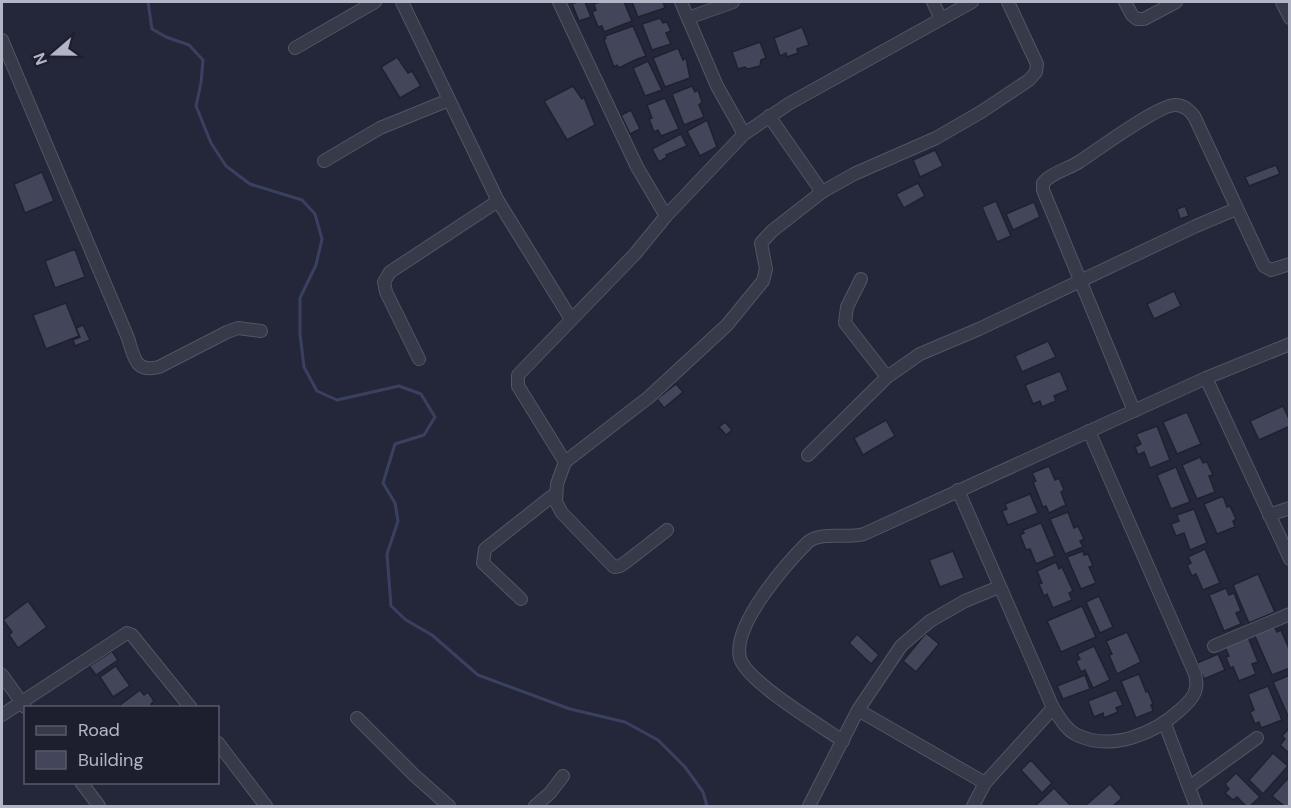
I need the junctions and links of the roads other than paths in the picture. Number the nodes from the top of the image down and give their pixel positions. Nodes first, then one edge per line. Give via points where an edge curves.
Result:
1 (375, 2) edge
2 (402, 2) edge
3 (559, 2) edge
4 (681, 2) edge
5 (733, 2) edge
6 (933, 2) edge
7 (972, 2) edge
8 (1008, 2) edge
9 (1125, 2) edge
10 (1176, 2) edge
11 (1282, 2) edge
12 (688, 18) junction
13 (1290, 18) edge
14 (941, 19) junction
15 (2, 40) edge
16 (295, 48) dead end
17 (449, 100) junction
18 (769, 116) junction
19 (744, 134) junction
20 (324, 161) dead end
21 (822, 192) junction
22 (498, 201) junction
23 (1236, 209) junction
24 (666, 216) junction
25 (1290, 264) edge
26 (861, 279) dead end
27 (1081, 281) junction
28 (570, 319) junction
29 (261, 332) dead end
30 (1290, 344) edge
31 (419, 359) dead end
32 (887, 377) junction
33 (1206, 378) junction
34 (1134, 411) junction
35 (1089, 431) junction
36 (807, 456) dead end
37 (565, 462) junction
38 (958, 490) junction
39 (556, 493) junction
40 (1290, 508) edge
41 (1269, 515) junction
42 (667, 530) dead end
43 (1290, 559) edge
44 (999, 587) junction
45 (521, 599) dead end
46 (1290, 614) edge
47 (1214, 646) dead end
48 (2, 675) edge
49 (23, 705) edge
50 (189, 706) edge
51 (1053, 708) junction
52 (858, 710) junction
53 (2, 715) edge
54 (357, 718) dead end
55 (1165, 724) junction
56 (1257, 738) dead end
57 (843, 741) junction
58 (219, 744) edge
59 (563, 776) dead end
60 (984, 783) junction
61 (82, 784) edge
62 (1189, 787) junction
63 (99, 807) edge
64 (266, 807) edge
65 (449, 807) edge
66 (535, 807) edge
67 (809, 807) edge
68 (973, 807) edge
69 (1196, 807) edge

1 - 16 street
2 - 17 street
3 - 24 street via 637,167
4 - 12 street
5 - 12 street
6 - 14 street
7 - 14 street
8 - 21 street via 1037,64 1029,80 936,138
9 - 10 street via 1132,15 1144,19
11 - 13 street
12 - 19 street via 717,86
14 - 18 street
15 - 29 street via 142,368 159,367 238,328
17 - 20 street via 380,128
17 - 22 street
18 - 19 street
18 - 21 street
19 - 24 street
21 - 37 street via 763,240 763,281 727,325 658,390
22 - 28 street
22 - 31 street via 390,272 384,282
23 - 25 street via 1264,266 1271,270
23 - 27 street
23 - 27 street via 1194,116 1186,108 1173,105 1043,183
24 - 28 street via 635,254
26 - 32 street via 844,323
27 - 32 street via 920,354
27 - 34 street
28 - 37 street via 518,375 517,381
30 - 33 street
32 - 36 street
33 - 34 street
33 - 41 street
34 - 35 street
35 - 38 street
35 - 55 street via 1196,674 1197,688 1189,702
37 - 39 street
38 - 44 street
38 - 57 street via 864,534 815,536 772,583 748,620 740,646 740,658 746,668 760,683
39 - 42 street via 555,502 562,513 614,567
39 - 45 street via 485,549 483,563
40 - 41 street
41 - 43 street
44 - 51 street
44 - 52 street via 930,621 901,646
46 - 47 street
48 - 49 street
49 - 50 street via 127,633
49 - 53 street
51 - 55 street via 1064,725 1088,740 1113,741
51 - 60 street
52 - 57 street
52 - 60 street
54 - 65 street
55 - 62 street
56 - 62 street
57 - 67 street
58 - 64 street
59 - 66 street
60 - 68 street
61 - 63 street
62 - 69 street

